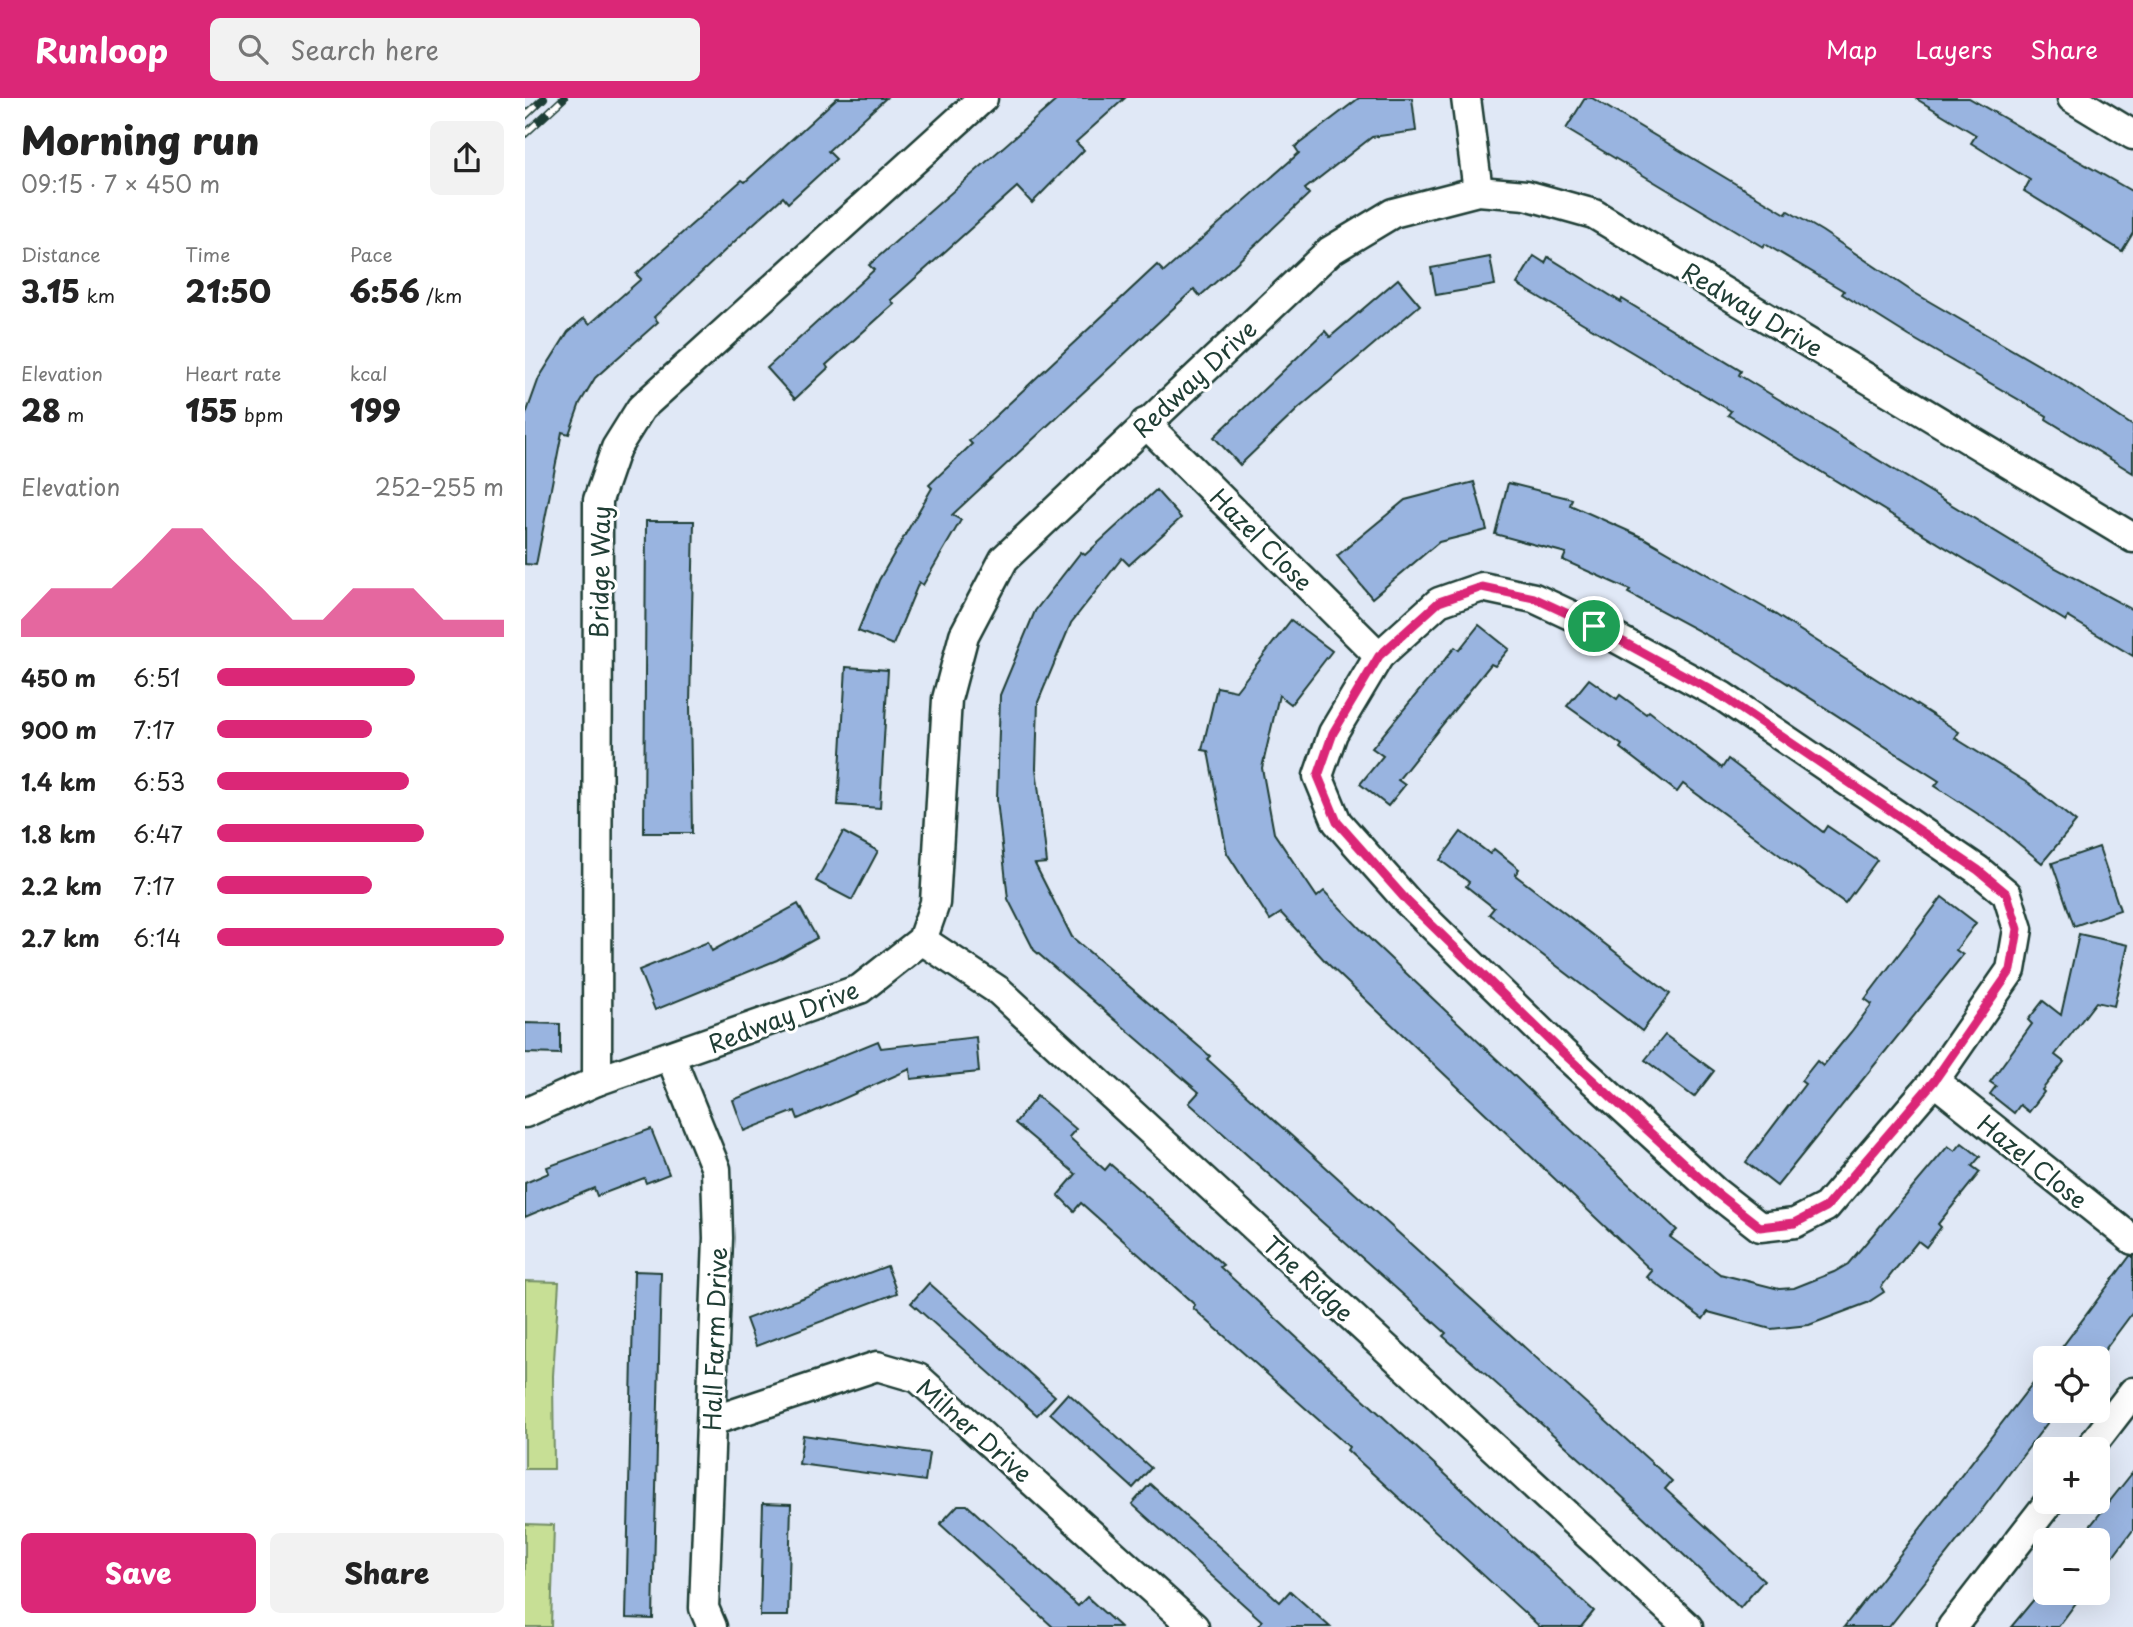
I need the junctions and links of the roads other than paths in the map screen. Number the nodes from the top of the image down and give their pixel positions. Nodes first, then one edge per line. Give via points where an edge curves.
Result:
1 (983, 98) edge
2 (1466, 98) edge
3 (2072, 98) edge
4 (2133, 135) edge
5 (1478, 191) junction
6 (1145, 423) junction
7 (2133, 538) edge
8 (1379, 656) junction
9 (922, 940) junction
10 (671, 1058) junction
11 (597, 1081) junction
12 (1934, 1081) junction
13 (525, 1113) edge
14 (2133, 1240) edge
15 (2133, 1392) edge
16 (712, 1421) junction
17 (2098, 1437) edge
18 (2040, 1514) edge
19 (712, 1627) edge
20 (1194, 1627) edge
21 (1688, 1627) edge
22 (1952, 1627) edge

1 - 11 street, Bridge Way via 641,408 616,448 598,500
2 - 5 street
3 - 4 street
5 - 6 street, Redway Drive via 1393,214 1330,251
5 - 7 street, Redway Drive via 1526,195 1594,214
6 - 8 street, Hazel Close
6 - 9 street, Redway Drive via 1004,559 964,635 947,699 935,903
8 - 12 street via 1439,602 1482,587 1534,598 1722,696 1978,870 2007,894 2018,929 2011,970
8 - 12 street via 1333,733 1318,776 1337,822 1408,902 1562,1052 1760,1227 1795,1223 1826,1207
9 - 10 street, Redway Drive via 860,989
9 - 21 street, The Ridge via 999,991
10 - 11 street, Redway Drive
10 - 16 street, Hall Farm Drive via 716,1168
11 - 13 street, Redway Drive
12 - 14 street, Hazel Close
15 - 17 street
16 - 19 street, Hall Farm Drive via 704,1608
16 - 20 street, Milner Drive via 877,1366 918,1378
18 - 22 street

